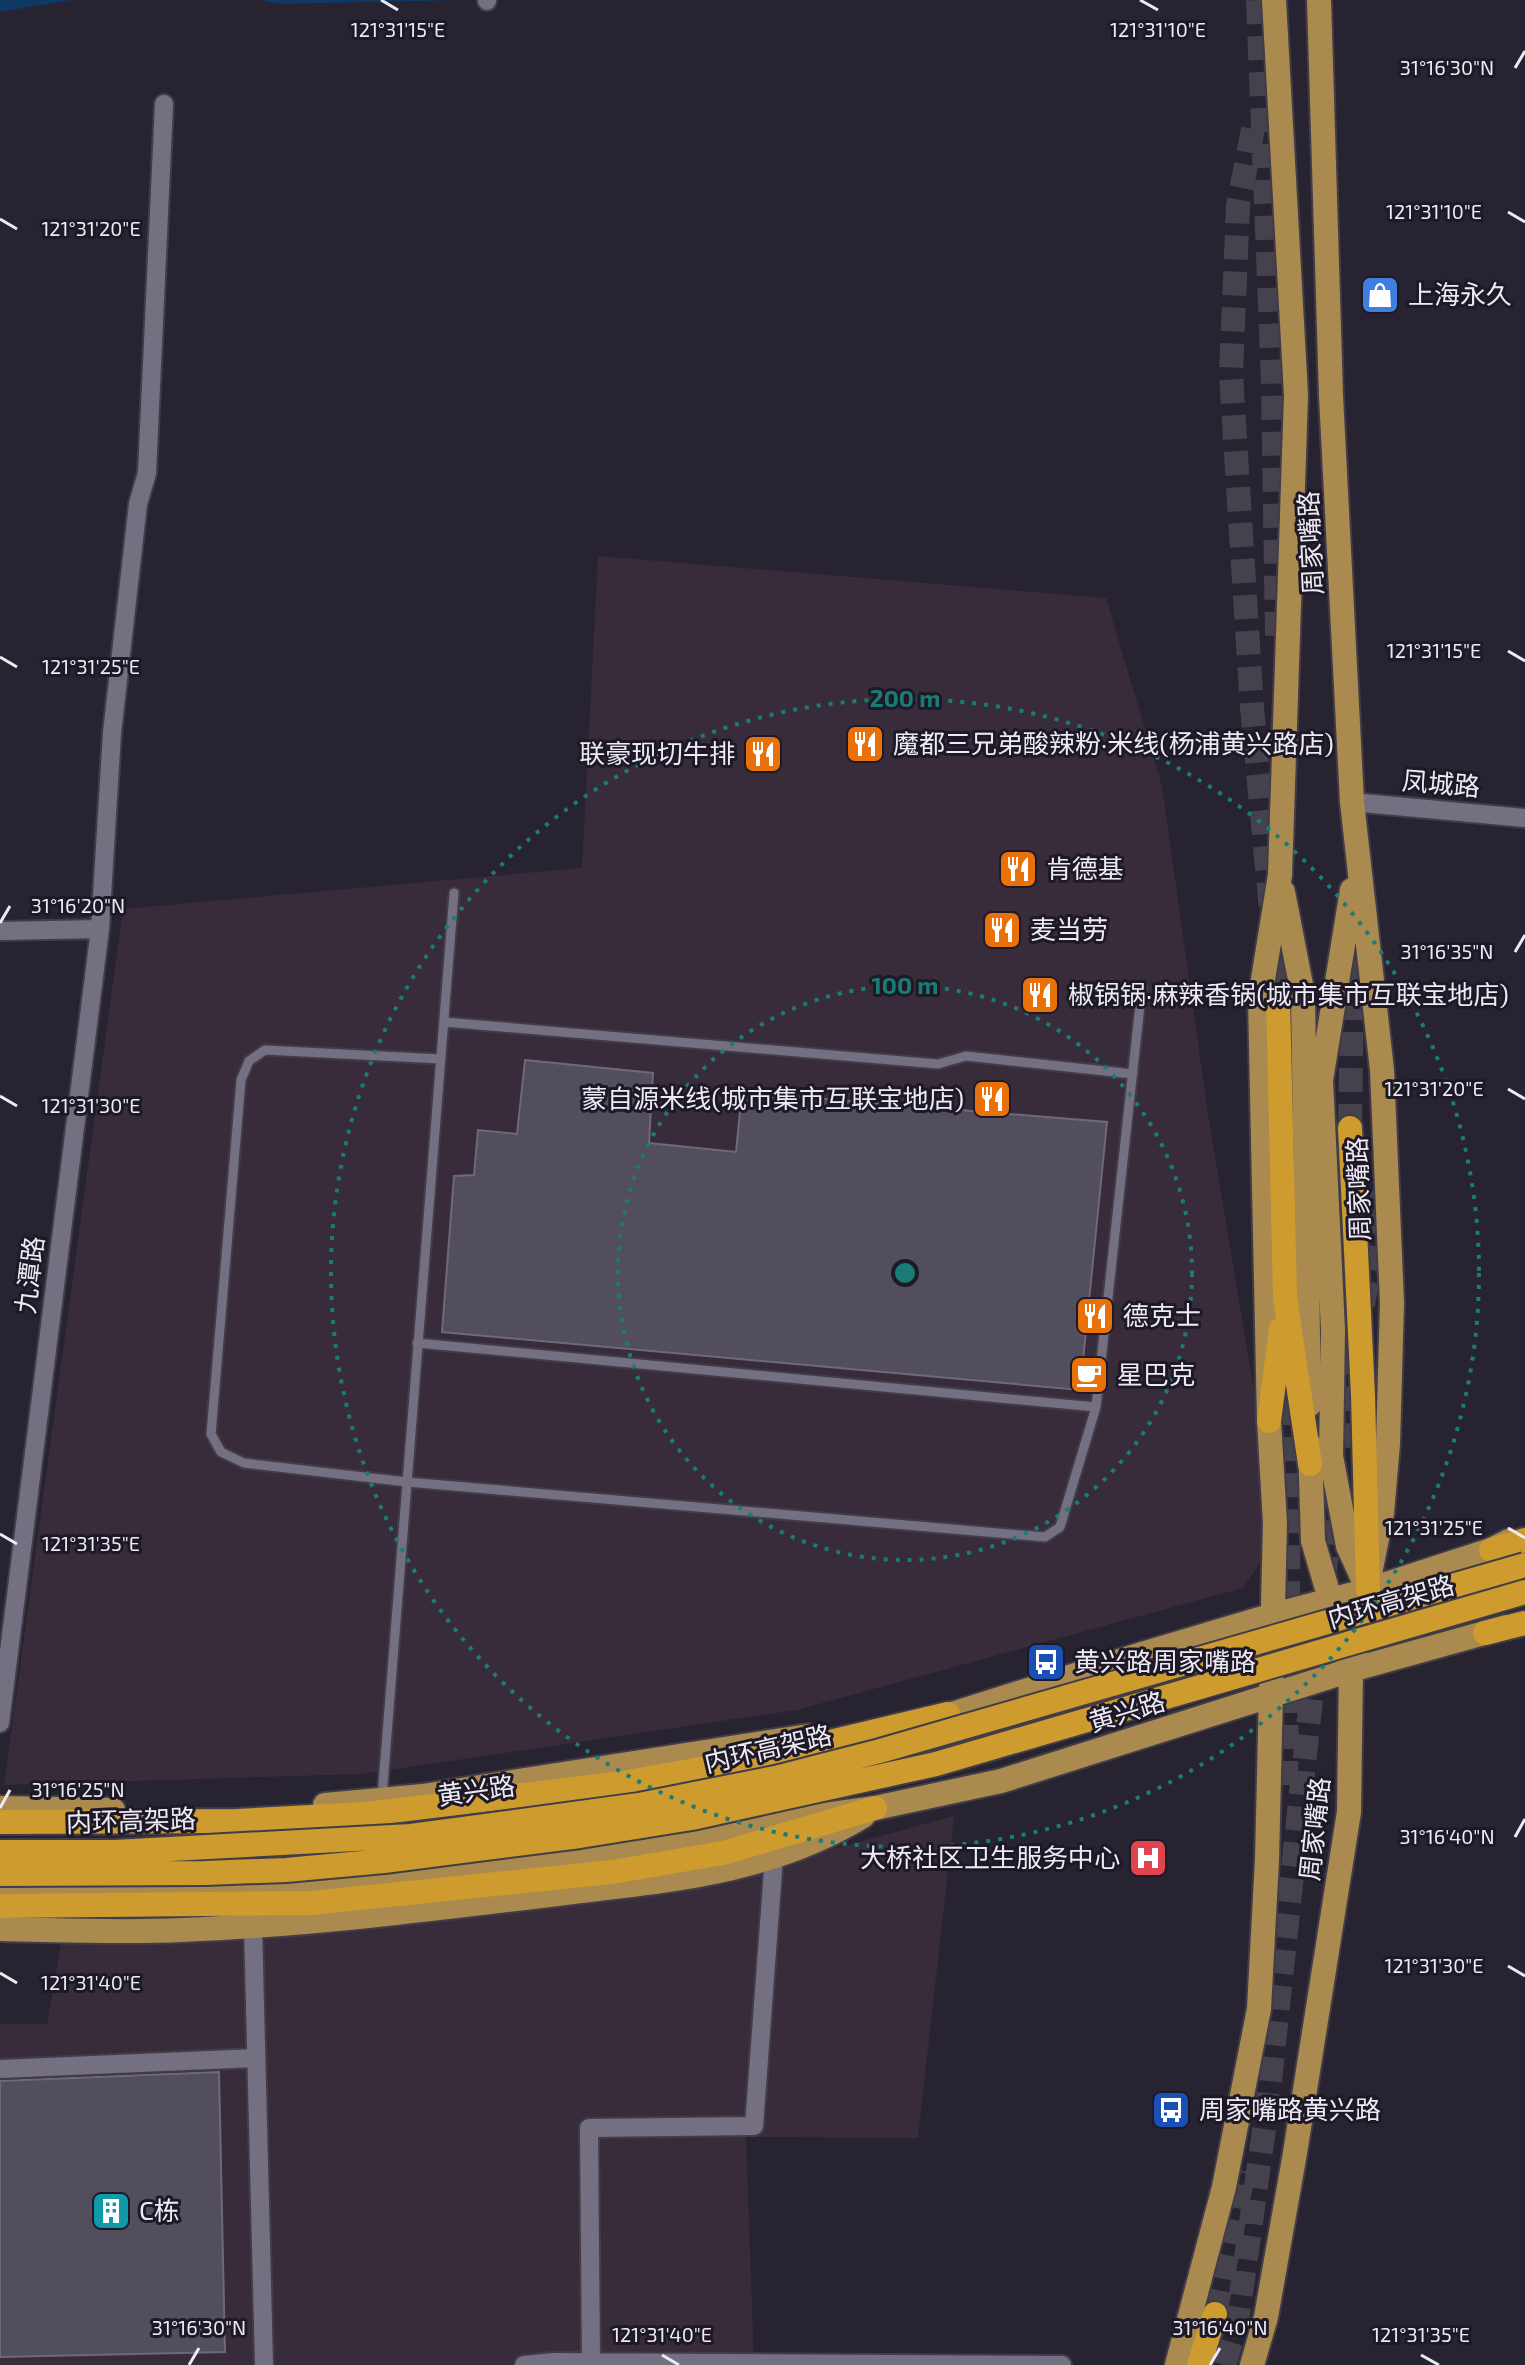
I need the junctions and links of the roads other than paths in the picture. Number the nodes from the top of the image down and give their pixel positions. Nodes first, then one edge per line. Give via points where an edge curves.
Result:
1 (1274, 0) edge
2 (1319, 0) edge
3 (164, 104) dead end
4 (1352, 802) junction
5 (1525, 818) edge
6 (1357, 860) junction
7 (1280, 875) junction
8 (454, 893) dead end
9 (100, 929) junction
10 (0, 931) edge
11 (1142, 987) dead end
12 (1278, 997) tunnel mouth
13 (444, 1022) junction
14 (440, 1059) junction
15 (1133, 1074) junction
16 (1350, 1128) tunnel mouth
17 (1285, 1298) junction
18 (417, 1343) junction
19 (1096, 1407) junction
20 (1269, 1421) junction
21 (1310, 1464) junction
22 (407, 1482) junction
23 (1525, 1534) edge
24 (1525, 1543) edge
25 (1491, 1550) junction
26 (1525, 1565) edge
27 (1368, 1590) junction
28 (1525, 1592) edge
29 (1332, 1600) junction
30 (1273, 1615) junction
31 (1525, 1622) edge
32 (1525, 1630) edge
33 (1485, 1633) junction
34 (1351, 1670) junction
35 (1272, 1697) junction
36 (948, 1714) junction
37 (0, 1723) edge
38 (374, 1807) junction
39 (0, 1808) edge
40 (875, 1808) junction
41 (0, 1822) edge
42 (0, 1844) edge
43 (0, 1852) edge
44 (774, 1857) junction
45 (0, 1874) edge
46 (0, 1890) edge
47 (0, 1906) edge
48 (253, 1926) junction
49 (0, 1929) edge
50 (256, 2058) junction
51 (0, 2069) edge
52 (1215, 2314) tunnel mouth
53 (591, 2362) junction
54 (264, 2365) edge
55 (524, 2365) edge
56 (1062, 2365) edge
57 (1177, 2365) edge
58 (1199, 2365) edge
59 (1252, 2365) edge

1 - 7 main road, 周家嘴路 via 1296,395
2 - 4 main road, 周家嘴路 via 1331,396
3 - 9 street, 九潭路 via 147,473 138,504 112,733
4 - 5 street, 凤城路
4 - 6 main road, 周家嘴路
6 - 27 main road, 周家嘴路 via 1382,1070 1392,1303 1388,1444
6 - 27 main road via 1321,1080 1333,1330 1331,1456 1348,1546
7 - 20 main road, 周家嘴路 via 1260,998
7 - 21 main road via 1303,995
8 - 13 lane
9 - 10 street
9 - 37 street, 九潭路
11 - 15 lane
12 - 17 highway
13 - 14 lane
13 - 15 lane via 938,1064 966,1056
14 - 18 lane
14 - 22 lane via 265,1050 249,1061 241,1080 211,1434 221,1452 244,1463
15 - 19 lane
16 - 27 highway
17 - 20 highway
17 - 21 highway
18 - 19 lane
18 - 22 lane
19 - 22 lane via 1060,1527 1045,1537
20 - 30 main road, 周家嘴路
21 - 29 main road via 1313,1541
22 - 38 lane
23 - 25 main road, 黄兴路
24 - 25 highway
25 - 27 main road, 黄兴路
26 - 43 highway, 内环高架路, bridge via 880,1751 639,1805 411,1836 115,1852
27 - 29 main road, 黄兴路
27 - 34 main road, 周家嘴路
28 - 45 highway, 内环高架路, bridge via 936,1764 692,1818 286,1870
29 - 30 main road, 黄兴路
29 - 34 main road
30 - 35 main road, 周家嘴路
30 - 36 main road, 黄兴路
31 - 33 highway
32 - 33 main road, 黄兴路
33 - 34 main road, 黄兴路
34 - 35 main road, 黄兴路
34 - 59 main road, 周家嘴路 via 1349,1812 1290,2183
35 - 40 main road, 黄兴路 via 1001,1781
35 - 57 main road, 周家嘴路 via 1259,2009 1238,2128
36 - 38 highway via 762,1758 622,1783
36 - 42 main road, 黄兴路 via 877,1741 645,1794 416,1828 117,1845
38 - 39 main road via 237,1813
38 - 41 highway via 237,1821
40 - 44 main road, 黄兴路 via 831,1836
40 - 46 main road, 黄兴路 via 595,1858 428,1874 273,1887
40 - 47 highway via 723,1853 578,1875 311,1903
44 - 48 main road, 黄兴路 via 717,1873 398,1914
44 - 53 street via 754,2126 589,2128
48 - 49 main road, 黄兴路
48 - 50 street
50 - 51 street
50 - 54 street
52 - 58 highway
53 - 55 street
53 - 56 street

